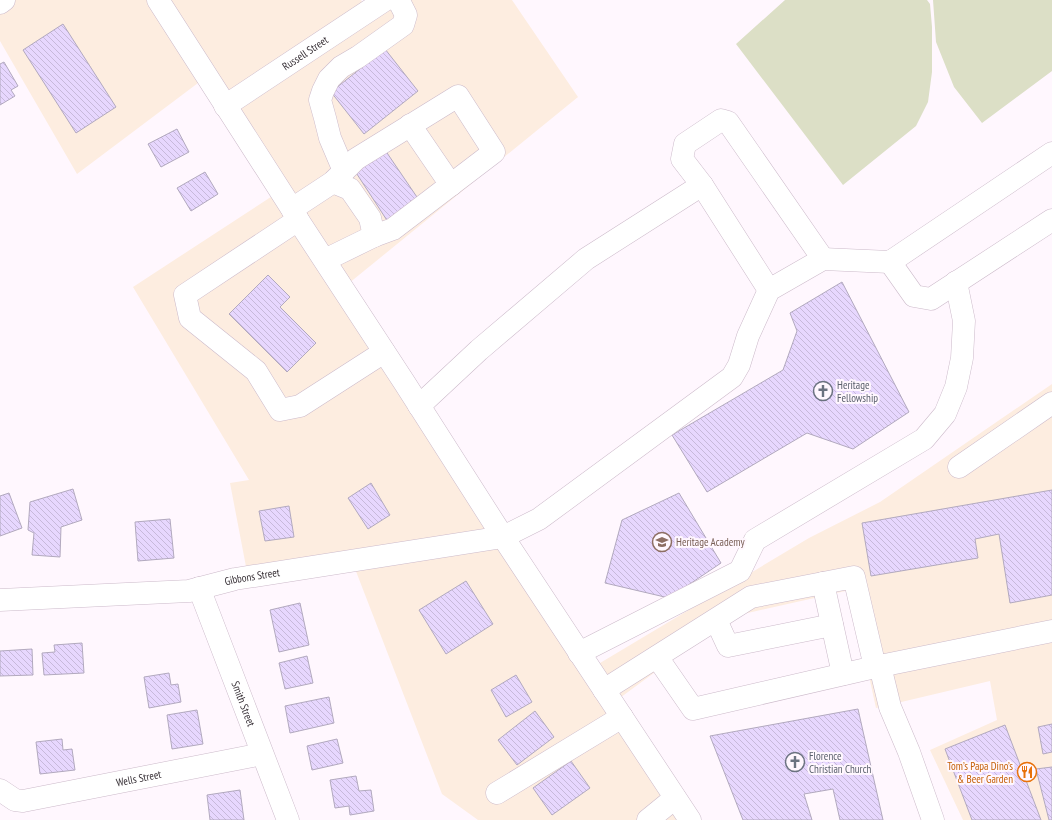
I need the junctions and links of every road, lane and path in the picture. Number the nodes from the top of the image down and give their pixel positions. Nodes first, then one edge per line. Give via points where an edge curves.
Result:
1 (4, 0) edge
2 (158, 0) edge
3 (385, 0) edge
4 (397, 0) edge
5 (0, 3) edge
6 (225, 106) junction
7 (410, 125) junction
8 (1052, 153) edge
9 (339, 177) junction
10 (451, 185) junction
11 (702, 185) junction
12 (295, 215) junction
13 (1052, 220) edge
14 (374, 236) junction
15 (823, 259) junction
16 (325, 260) junction
17 (890, 262) junction
18 (956, 282) junction
19 (769, 290) junction
20 (384, 352) junction
21 (1052, 402) edge
22 (420, 406) junction
23 (960, 467) dead end
24 (503, 536) junction
25 (823, 583) junction
26 (199, 588) junction
27 (0, 600) edge
28 (716, 620) junction
29 (832, 625) junction
30 (1052, 631) edge
31 (579, 653) junction
32 (658, 656) junction
33 (877, 666) junction
34 (843, 674) junction
35 (604, 690) junction
36 (622, 717) junction
37 (262, 754) junction
38 (497, 793) dead end
39 (8, 795) edge
40 (676, 798) junction
41 (288, 820) edge
42 (648, 820) edge
43 (690, 820) edge
44 (932, 820) edge

1 - 5 street
2 - 6 street
3 - 6 street, Russell Street
4 - 9 street via 406,15 403,25 341,67 329,79 323,90 320,100
6 - 12 street
7 - 9 street via 356,159
7 - 10 street
7 - 10 street via 458,96 494,152
8 - 17 street
9 - 12 street
9 - 14 street via 370,218
10 - 14 street via 393,229
11 - 15 street via 682,159 686,144 721,120 728,122
11 - 19 street
11 - 22 street via 586,259 479,350
12 - 16 street
12 - 20 street via 185,295 190,318 256,371 280,410 300,406
13 - 18 street
14 - 16 street
15 - 17 street
15 - 19 street
16 - 20 street
17 - 18 street via 914,296 931,300
18 - 31 street via 964,321 962,358 956,388 945,414 924,438 755,540 740,571
19 - 24 street, Gibbons Street via 732,377 539,519
20 - 22 street
21 - 23 street
22 - 24 street
24 - 26 street, Gibbons Street via 235,579
24 - 31 street
25 - 28 street via 751,597
25 - 29 street
25 - 33 street via 854,577
26 - 27 street, Gibbons Street via 189,591
26 - 37 street, Smith Street
28 - 29 street via 728,646
28 - 32 street
29 - 34 street
30 - 33 street
31 - 35 street
32 - 34 street via 693,709
32 - 35 street
33 - 34 street
33 - 44 street
35 - 36 street
36 - 38 street
36 - 40 street
37 - 39 street, Wells Street via 23,801
37 - 41 street, Smith Street
40 - 42 street
40 - 43 street

